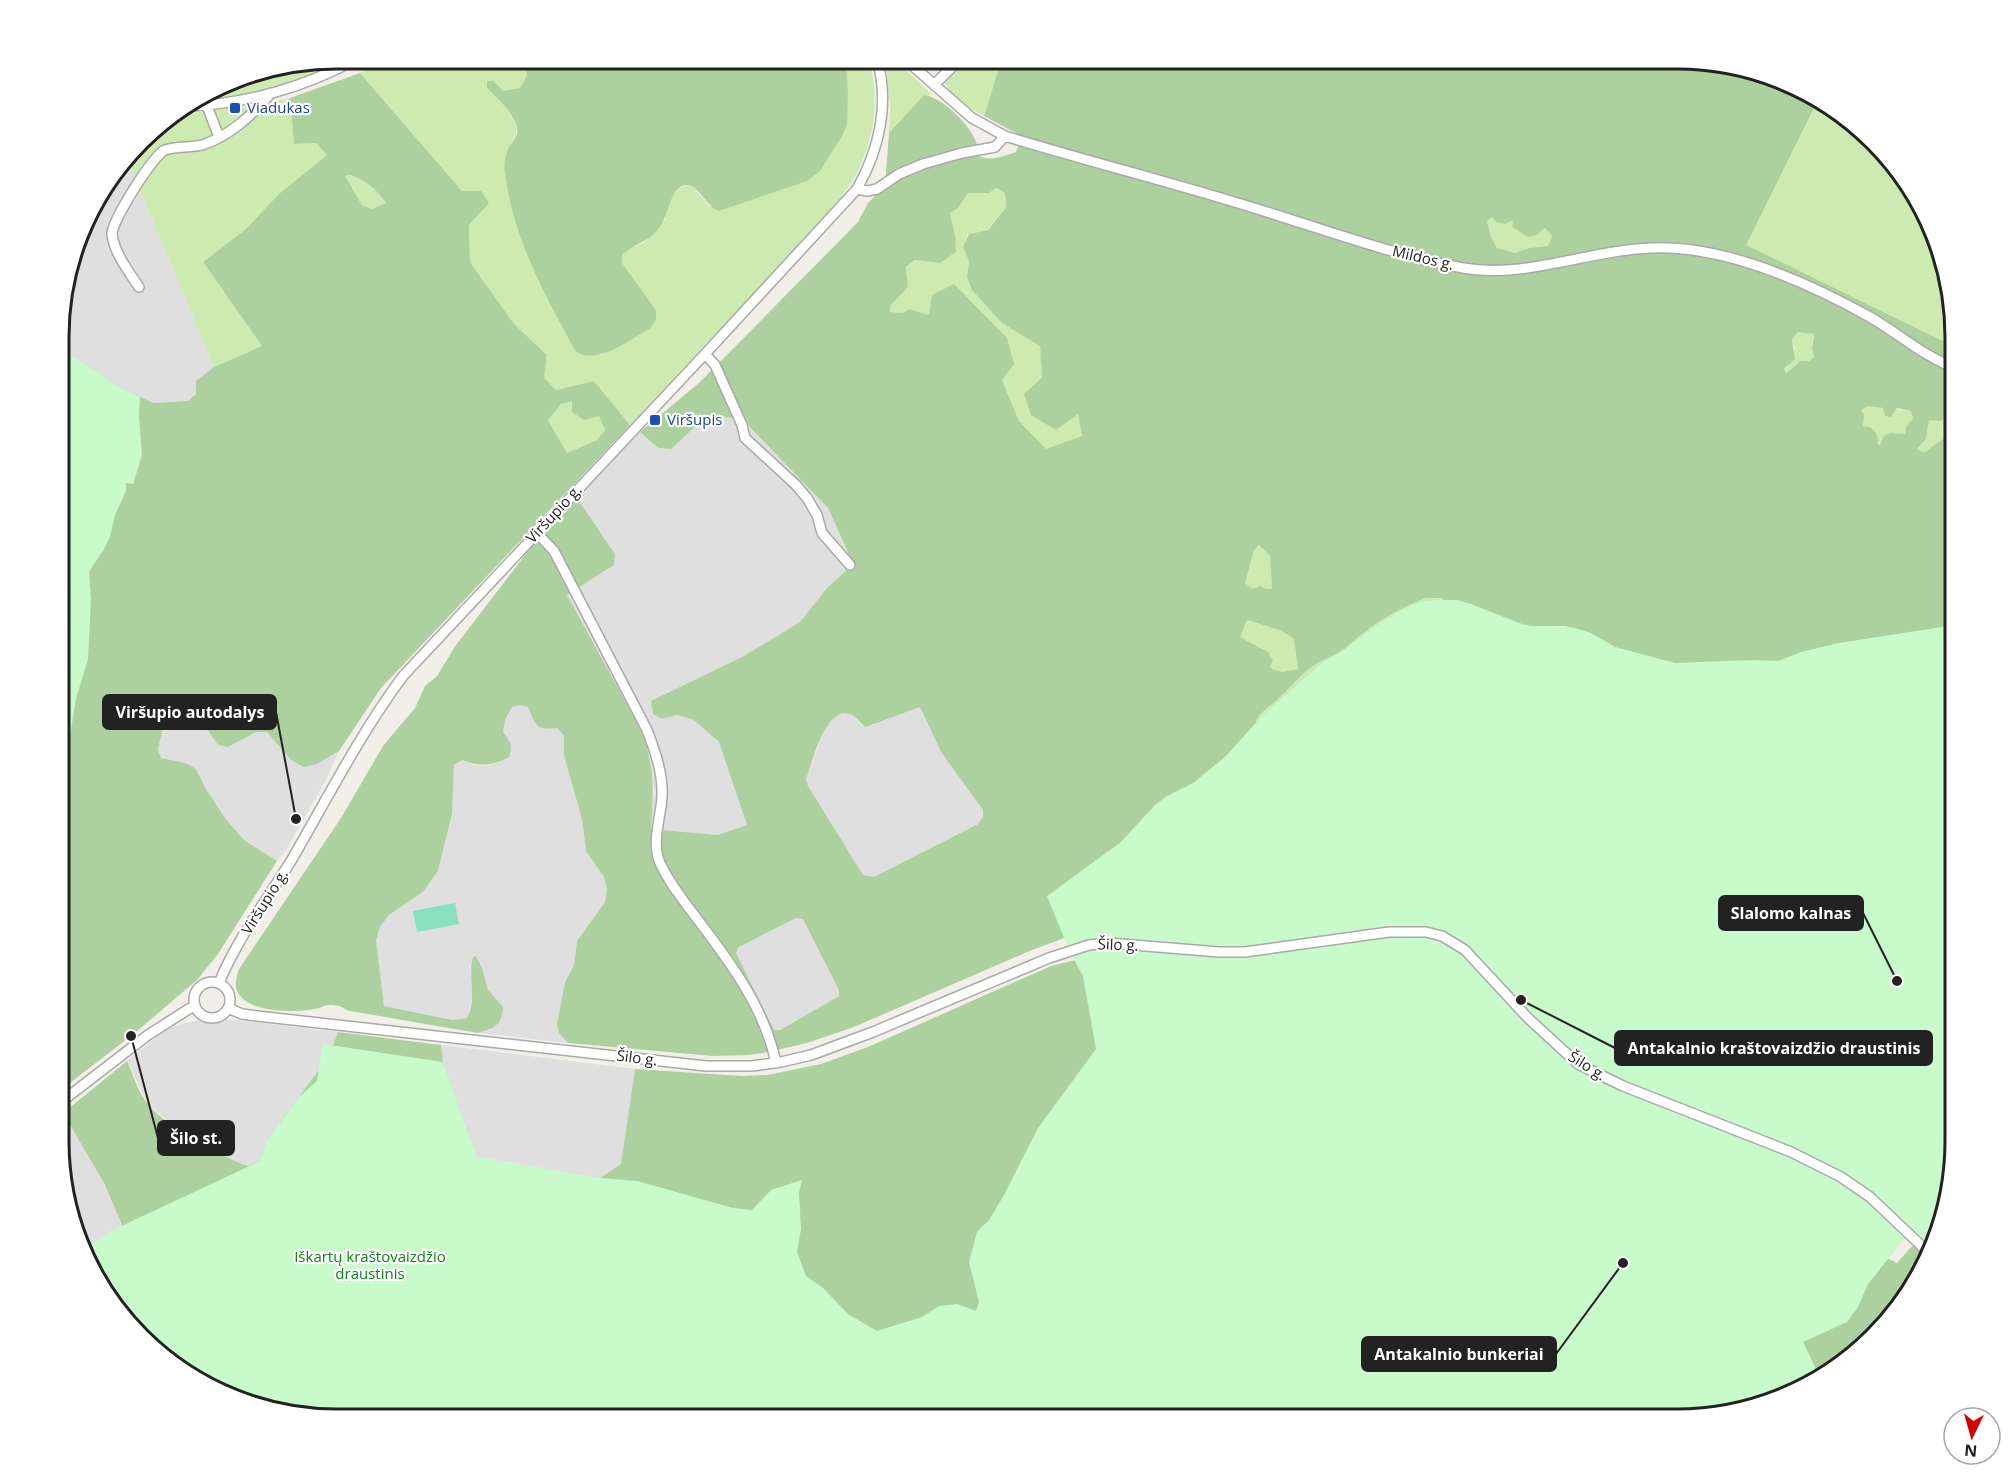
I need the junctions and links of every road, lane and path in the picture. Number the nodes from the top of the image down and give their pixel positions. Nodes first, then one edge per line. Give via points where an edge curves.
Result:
1 (334, 69) edge
2 (879, 69) edge
3 (916, 69) edge
4 (950, 69) edge
5 (934, 85) junction
6 (271, 93) junction
7 (203, 105) edge
8 (207, 105) junction
9 (1005, 136) junction
10 (219, 137) junction
11 (857, 189) junction
12 (139, 287) dead end
13 (705, 354) junction
14 (1945, 364) edge
15 (537, 533) junction
16 (850, 565) dead end
17 (219, 984) junction
18 (195, 1005) junction
19 (228, 1008) junction
20 (776, 1063) junction
21 (69, 1096) edge
22 (1923, 1248) edge

1 - 6 street
2 - 11 street, Viršupio g. via 881,125 873,156
3 - 5 street, Mildos g.
4 - 5 street
5 - 9 street, Mildos g. via 972,118
6 - 8 street
6 - 10 street
7 - 8 street
8 - 10 street
9 - 11 street via 994,147 923,164 877,189
9 - 14 street, Mildos g. via 1387,249 1464,268 1554,264 1649,248 1682,248 1724,257 1763,268 1845,304
10 - 12 street via 203,144 164,150 115,219 112,232 116,249
11 - 13 street, Viršupio g.
13 - 15 street, Viršupio g.
13 - 16 street via 715,365 745,438 807,498 822,533
15 - 17 street, Viršupio g. via 392,691 251,922
15 - 20 street via 554,551 656,753 662,794 656,844 661,864 733,966 761,1017
17 - 18 street via 202,985 195,994
17 - 19 street via 229,995
18 - 19 street via 200,1014 210,1018 220,1016
18 - 21 street via 148,1035
19 - 20 street, Šilo g. via 257,1017 706,1066
20 - 22 street, Šilo g. via 836,1047 1089,945 1245,952 1389,932 1426,932 1442,936 1465,950 1528,1018 1578,1064 1623,1086 1791,1152 1840,1177 1870,1197

